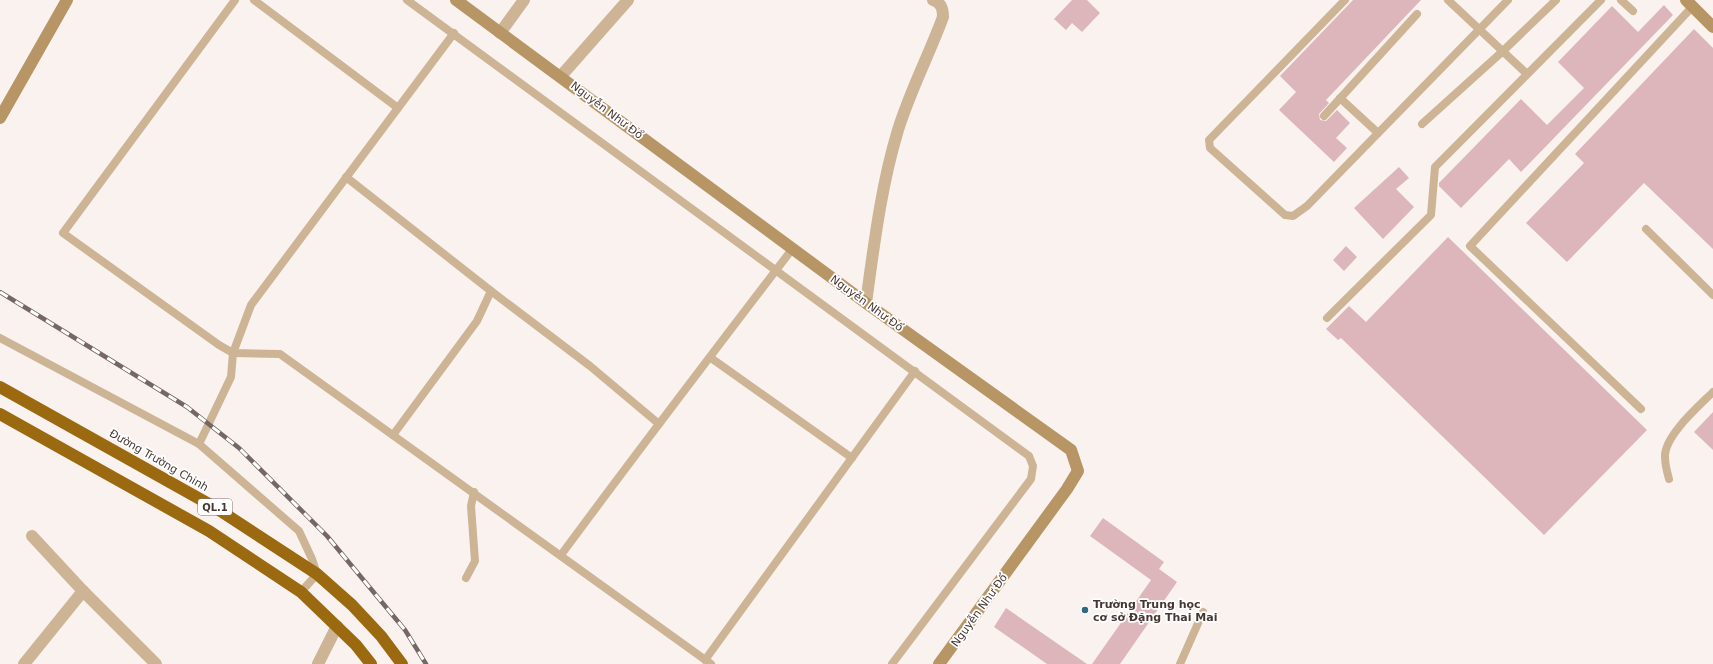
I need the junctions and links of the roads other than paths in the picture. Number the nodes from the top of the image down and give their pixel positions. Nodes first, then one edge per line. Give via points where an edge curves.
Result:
1 (67, 0) edge
2 (235, 0) edge
3 (254, 0) edge
4 (407, 0) edge
5 (456, 0) edge
6 (524, 0) edge
7 (628, 0) edge
8 (932, 0) edge
9 (1345, 0) edge
10 (1448, 0) edge
11 (1508, 0) edge
12 (1556, 0) edge
13 (1601, 0) edge
14 (1621, 0) edge
15 (1689, 3) edge
16 (1633, 11) dead end
17 (1417, 14) dead end
18 (1713, 27) edge
19 (1479, 29) junction
20 (500, 32) junction
21 (454, 33) junction
22 (1503, 52) junction
23 (1526, 73) junction
24 (560, 76) junction
25 (1340, 98) junction
26 (398, 108) junction
27 (1324, 116) dead end
28 (0, 118) edge
29 (1422, 124) dead end
30 (1378, 134) junction
31 (346, 177) junction
32 (1646, 229) dead end
33 (793, 248) junction
34 (777, 270) junction
35 (491, 291) junction
36 (1713, 295) edge
37 (866, 303) junction
38 (1327, 318) dead end
39 (0, 338) edge
40 (233, 353) junction
41 (711, 358) junction
42 (915, 371) junction
43 (0, 387) edge
44 (1713, 392) edge
45 (1641, 409) dead end
46 (0, 414) edge
47 (659, 424) junction
48 (393, 435) junction
49 (199, 444) junction
50 (852, 458) junction
51 (1669, 479) dead end
52 (474, 492) junction
53 (32, 536) dead end
54 (561, 555) junction
55 (317, 574) junction
56 (466, 578) dead end
57 (83, 591) junction
58 (301, 592) junction
59 (1203, 612) dead end
60 (337, 626) junction
61 (708, 662) edge
62 (24, 664) edge
63 (156, 664) edge
64 (318, 664) edge
65 (371, 664) edge
66 (402, 664) edge
67 (892, 664) edge
68 (939, 664) edge
69 (1180, 664) edge

1 - 28 street
2 - 40 lane via 63,233
3 - 26 lane
4 - 21 lane
5 - 20 street, Nguyễn Như Đổ
6 - 20 street
7 - 24 street
8 - 37 street via 941,5 943,17 907,104 893,150 876,234
9 - 30 lane via 1209,140 1210,148 1285,215 1292,216 1307,206
10 - 19 lane
11 - 19 lane
12 - 22 lane
13 - 23 lane
14 - 16 lane
15 - 18 street
15 - 45 lane via 1470,246
17 - 25 lane
19 - 22 lane
19 - 30 lane
20 - 24 street, Nguyễn Như Đổ
21 - 26 lane
21 - 34 lane
22 - 23 lane
22 - 29 lane
23 - 38 lane via 1435,167 1432,214
24 - 33 street, Nguyễn Như Đổ
25 - 27 lane
25 - 30 lane
26 - 31 lane
31 - 35 lane
31 - 40 lane via 252,305
32 - 36 lane
33 - 34 lane
33 - 37 street, Nguyễn Như Đổ
34 - 41 lane
34 - 42 lane
35 - 47 lane via 590,366
35 - 48 lane via 477,321
37 - 68 street, Nguyễn Như Đổ via 1071,450 1078,471
39 - 49 lane
40 - 48 lane via 280,354
40 - 49 lane via 231,377
41 - 47 lane
41 - 50 lane
42 - 50 lane
42 - 67 lane via 1022,450 1029,456 1033,466 1031,478
43 - 55 highway, Đường Trường Chinh / QL.1 via 216,508
44 - 51 lane via 1669,441 1664,456
46 - 58 highway, QL.1 via 209,531
47 - 54 lane
48 - 52 lane
49 - 55 lane via 299,531
50 - 61 lane
52 - 54 lane
52 - 56 lane via 471,506 475,561
53 - 57 street
54 - 61 lane
55 - 58 lane
55 - 66 highway, Đường Trường Chinh / QL.1 via 352,605 381,636
57 - 62 street
57 - 63 street
58 - 60 highway, QL.1
59 - 69 lane
60 - 64 street
60 - 65 highway, QL.1

